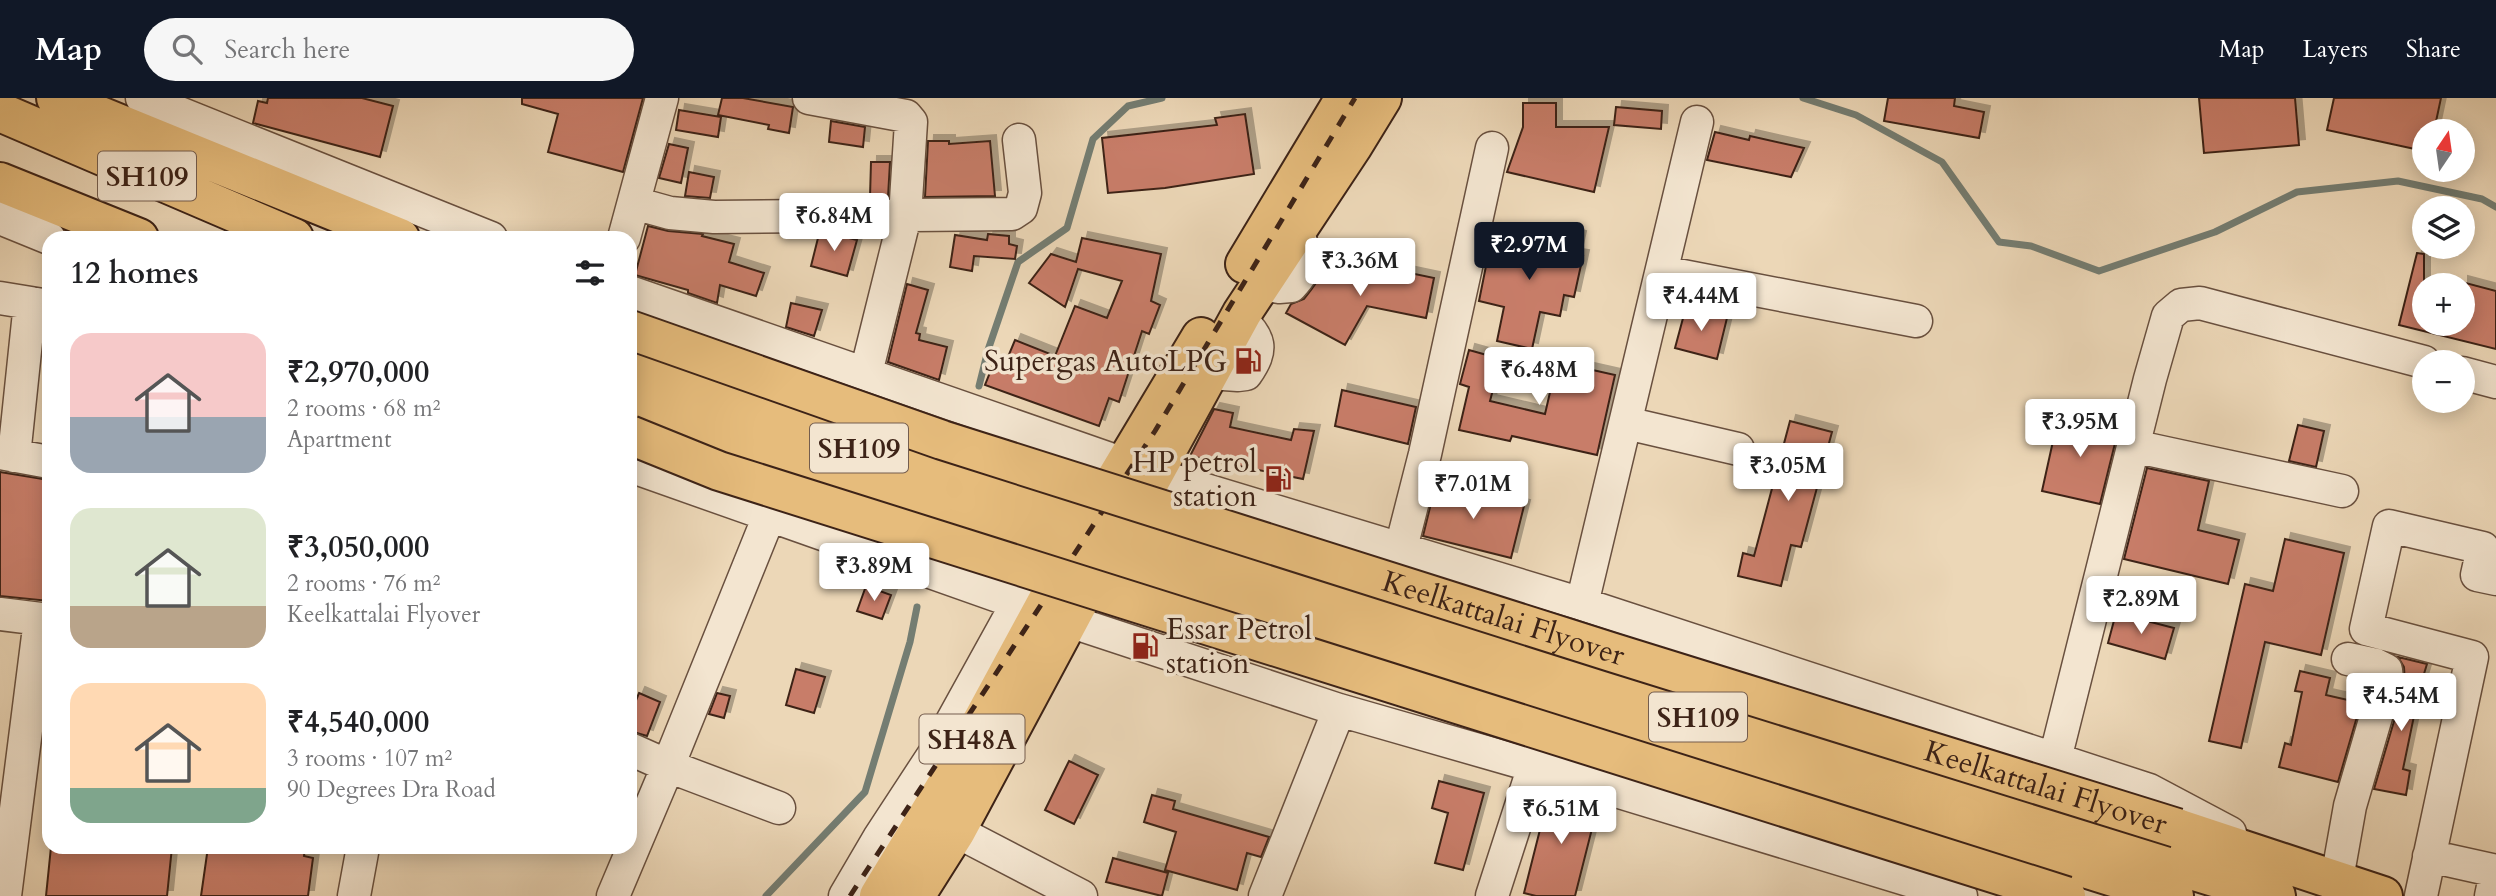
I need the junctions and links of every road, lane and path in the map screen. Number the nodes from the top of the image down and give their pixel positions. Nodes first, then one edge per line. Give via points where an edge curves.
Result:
1 (55, 98) edge
2 (142, 98) edge
3 (662, 98) edge
4 (809, 98) edge
5 (1381, 98) edge
6 (0, 112) edge
7 (1697, 122) dead end
8 (1341, 125) edge
9 (1019, 140) dead end
10 (0, 141) edge
11 (1492, 148) dead end
12 (0, 182) edge
13 (634, 202) junction
14 (905, 216) junction
15 (0, 218) edge
16 (122, 231) edge
17 (216, 231) edge
18 (279, 231) edge
19 (383, 231) edge
20 (474, 231) edge
21 (626, 231) edge
22 (42, 235) edge
23 (1662, 272) junction
24 (637, 294) edge
25 (26, 302) edge
26 (1916, 321) dead end
27 (637, 332) edge
28 (2412, 359) edge
29 (637, 373) edge
30 (866, 373) junction
31 (2475, 376) edge
32 (2496, 382) edge
33 (637, 403) edge
34 (1626, 423) junction
35 (637, 438) edge
36 (2133, 446) junction
37 (1738, 449) dead end
38 (7, 454) edge
39 (42, 461) edge
40 (1139, 468) junction
41 (637, 469) edge
42 (2342, 491) dead end
43 (769, 516) junction
44 (1096, 541) junction
45 (1401, 548) junction
46 (2496, 579) edge
47 (1582, 604) junction
48 (1043, 611) junction
49 (0, 614) edge
50 (42, 620) edge
51 (42, 633) edge
52 (2348, 659) dead end
53 (1339, 710) junction
54 (637, 752) edge
55 (2055, 759) junction
56 (668, 766) junction
57 (1534, 766) junction
58 (779, 807) dead end
59 (956, 831) junction
60 (637, 839) edge
61 (362, 854) edge
62 (631, 854) edge
63 (2429, 856) junction
64 (2496, 871) edge
65 (4, 877) edge
66 (2337, 879) junction
67 (2283, 880) edge
68 (354, 896) edge
69 (613, 896) edge
70 (845, 896) edge
71 (879, 896) edge
72 (915, 896) edge
73 (1081, 896) edge
74 (1265, 896) edge
75 (1492, 896) edge
76 (1961, 896) edge
77 (2066, 896) edge
78 (2174, 896) edge
79 (2383, 896) edge
80 (2421, 896) edge
81 (2491, 896) edge

1 - 19 main road
2 - 20 street
3 - 13 street
4 - 14 street via 906,116 911,122
5 - 8 main road, SH48A
6 - 18 main road, SH109
7 - 23 street
8 - 40 main road, SH48A
8 - 40 main road, SH48A via 1295,233 1209,373
9 - 14 street via 1025,193 1021,208 1012,214
10 - 17 main road, SH109
11 - 45 street
12 - 16 main road
13 - 14 street via 670,213 714,217
13 - 21 street
14 - 30 street
15 - 22 street
23 - 26 street
23 - 34 street
24 - 30 street
25 - 38 street
27 - 67 main road, Keelkattalai Flyover, bridge via 942,440 2176,828
28 - 36 street via 2200,303 2181,305 2168,316
29 - 44 main road, SH109 via 994,493
30 - 40 street
31 - 32 street
33 - 44 main road, SH109
34 - 37 street
34 - 47 street
35 - 77 main road, bridge via 719,471
36 - 42 street
36 - 55 street
38 - 39 street
40 - 44 main road, SH48A
40 - 45 street
41 - 43 street
43 - 48 street
43 - 56 street
44 - 48 main road, SH48A
44 - 67 main road, SH109
44 - 78 main road, SH109
45 - 47 street
46 - 63 street via 2477,575 2483,548 2389,526 2366,629 2472,657
47 - 55 street
48 - 53 street
48 - 59 main road, SH48A
48 - 70 street via 934,754
48 - 71 main road, SH48A via 955,771
49 - 50 street
51 - 65 street
52 - 66 street via 2386,670 2387,680 2350,806
53 - 57 street
53 - 74 street
54 - 56 street
55 - 67 street via 2149,790
56 - 58 street
56 - 60 street
57 - 75 street
57 - 76 street
59 - 72 main road, SH48A
59 - 73 street
61 - 68 street
62 - 69 street
63 - 64 street
63 - 80 street
64 - 81 street
66 - 67 main road, Keelkattalai Flyover
66 - 79 main road, Keelkattalai Flyover

